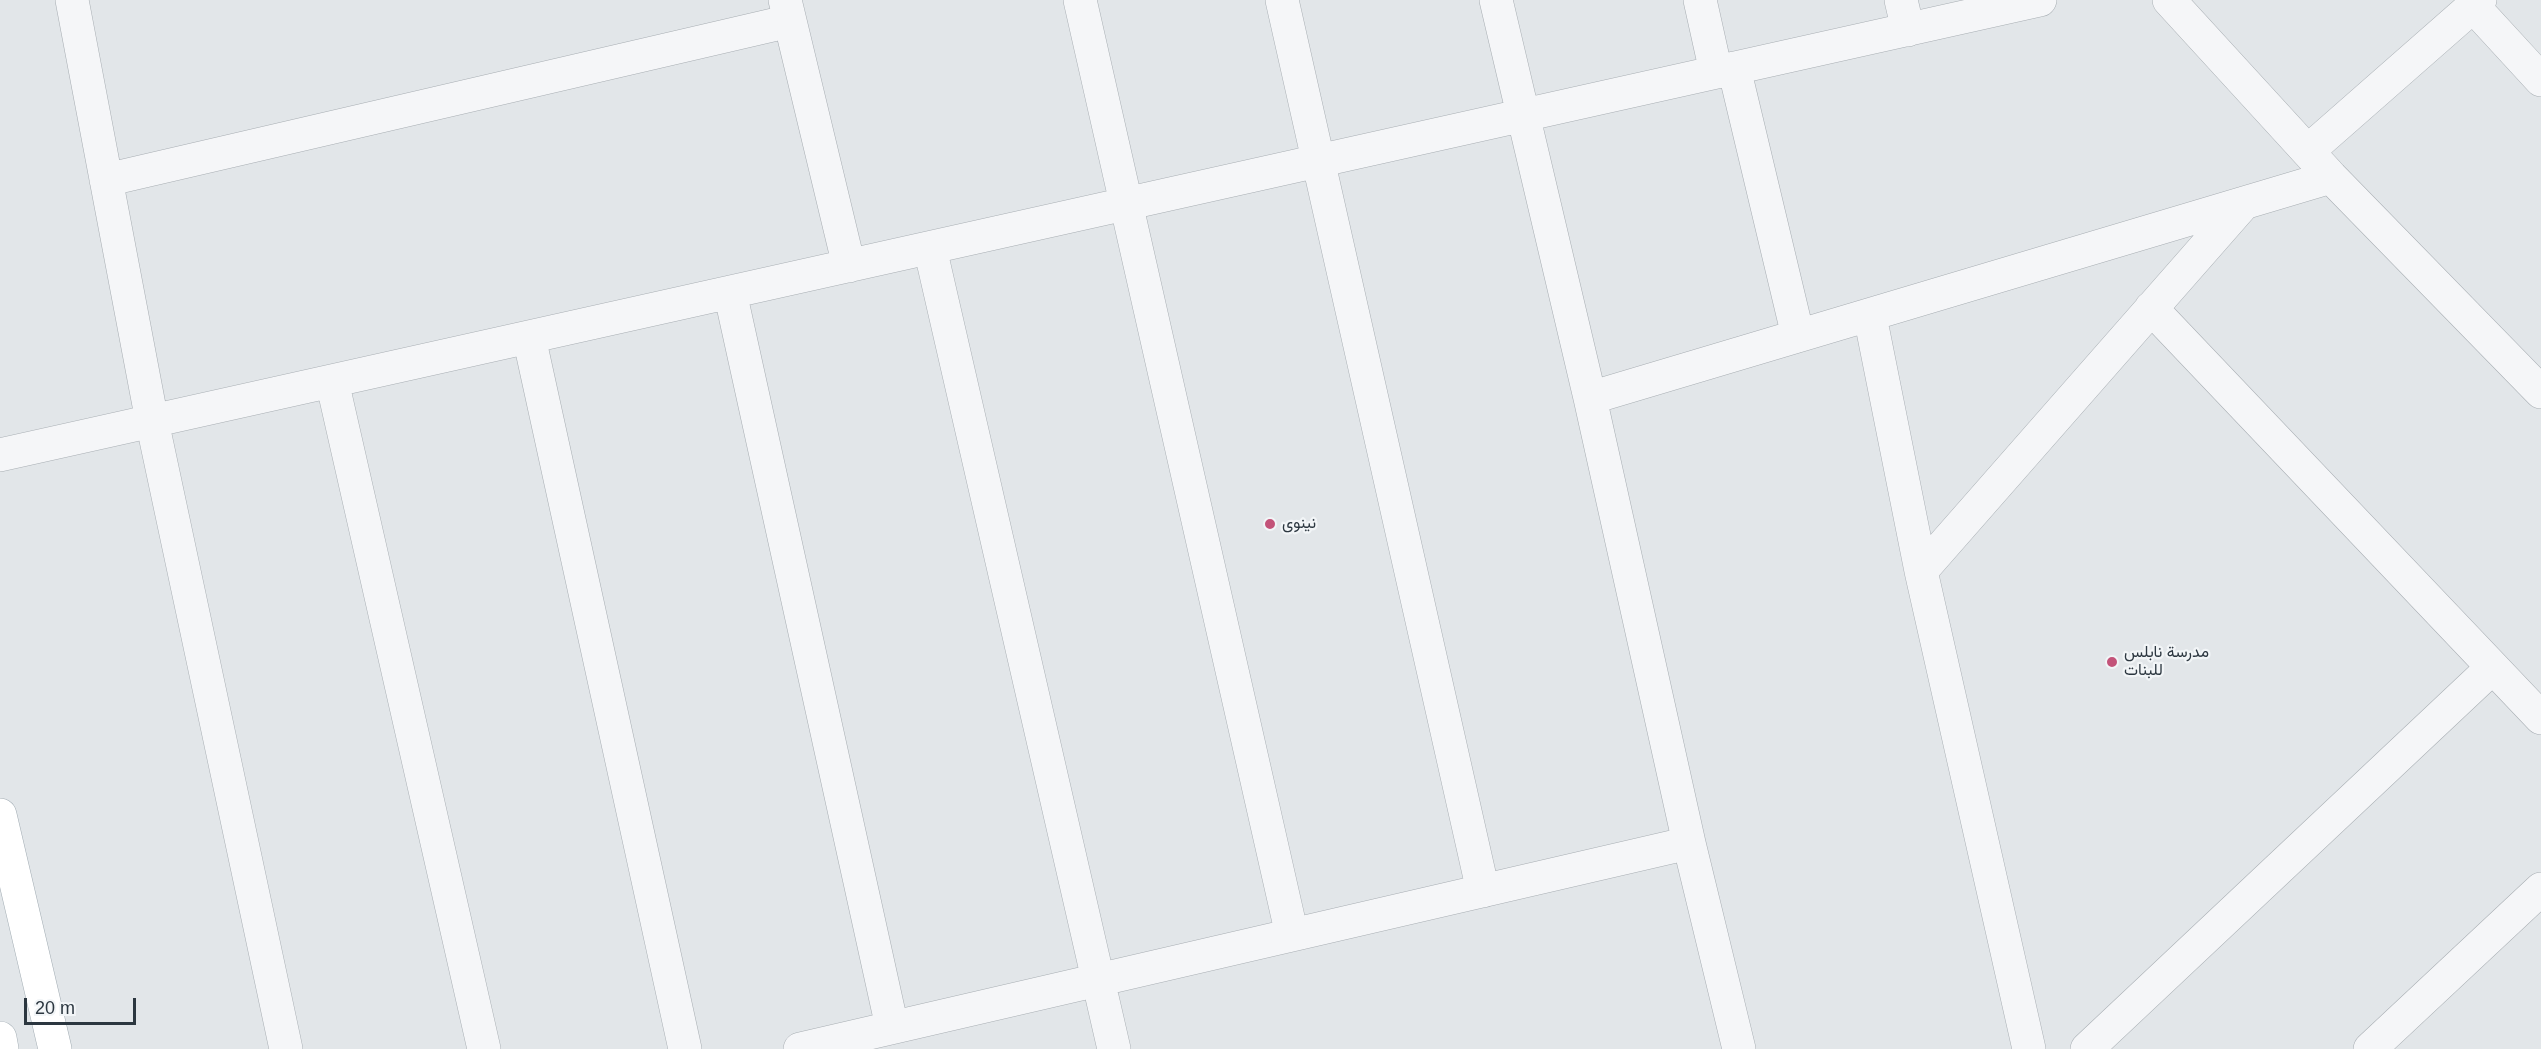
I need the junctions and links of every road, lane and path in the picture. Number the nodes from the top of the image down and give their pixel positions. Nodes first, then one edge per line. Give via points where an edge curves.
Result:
1 (72, 0) edge
2 (1080, 0) edge
3 (1282, 0) edge
4 (1496, 0) edge
5 (1700, 0) edge
6 (2040, 0) edge
7 (2169, 0) edge
8 (2477, 3) edge
9 (787, 10) edge
10 (1904, 15) edge
11 (1725, 70) junction
12 (2541, 80) edge
13 (1521, 116) junction
14 (2308, 151) junction
15 (1317, 161) junction
16 (2331, 177) junction
17 (106, 180) junction
18 (2244, 203) junction
19 (1125, 204) junction
20 (930, 248) junction
21 (849, 266) junction
22 (729, 292) junction
23 (2151, 308) junction
24 (1870, 316) junction
25 (1798, 336) junction
26 (529, 337) junction
27 (332, 381) junction
28 (2541, 392) edge
29 (1590, 398) junction
30 (152, 421) junction
31 (0, 455) edge
32 (1921, 571) junction
33 (2492, 668) junction
34 (2541, 717) edge
35 (0, 815) edge
36 (1689, 843) junction
37 (2541, 889) edge
38 (1483, 891) junction
39 (1292, 935) junction
40 (1098, 980) junction
41 (892, 1027) junction
42 (0, 1038) edge
43 (2, 1049) edge
44 (55, 1049) edge
45 (286, 1049) edge
46 (484, 1049) edge
47 (685, 1049) edge
48 (801, 1049) edge
49 (1114, 1049) edge
50 (1739, 1049) edge
51 (2030, 1049) edge
52 (2087, 1049) edge
53 (2370, 1049) edge

1 - 17 street
2 - 19 street
3 - 15 street
4 - 13 street
5 - 11 street
6 - 10 street
7 - 14 street
8 - 12 street
8 - 14 street
9 - 17 street
9 - 21 street
10 - 11 street
11 - 13 street
11 - 25 street
13 - 15 street
13 - 29 street
14 - 16 street
15 - 19 street
15 - 38 street
16 - 18 street
16 - 28 street
17 - 30 street
18 - 23 street
18 - 24 street
19 - 20 street
19 - 39 street
20 - 21 street
20 - 40 street
21 - 22 street
22 - 26 street
22 - 41 street
23 - 32 street
23 - 33 street
24 - 25 street
24 - 32 street
25 - 29 street
26 - 27 street
26 - 47 street
27 - 30 street
27 - 46 street
29 - 36 street
30 - 31 street
30 - 45 street
32 - 51 street
33 - 34 street
33 - 52 street
35 - 44 main road
36 - 38 street
36 - 50 street
37 - 53 street
38 - 39 street
39 - 40 street
40 - 41 street
40 - 49 street
41 - 48 street
42 - 43 main road

